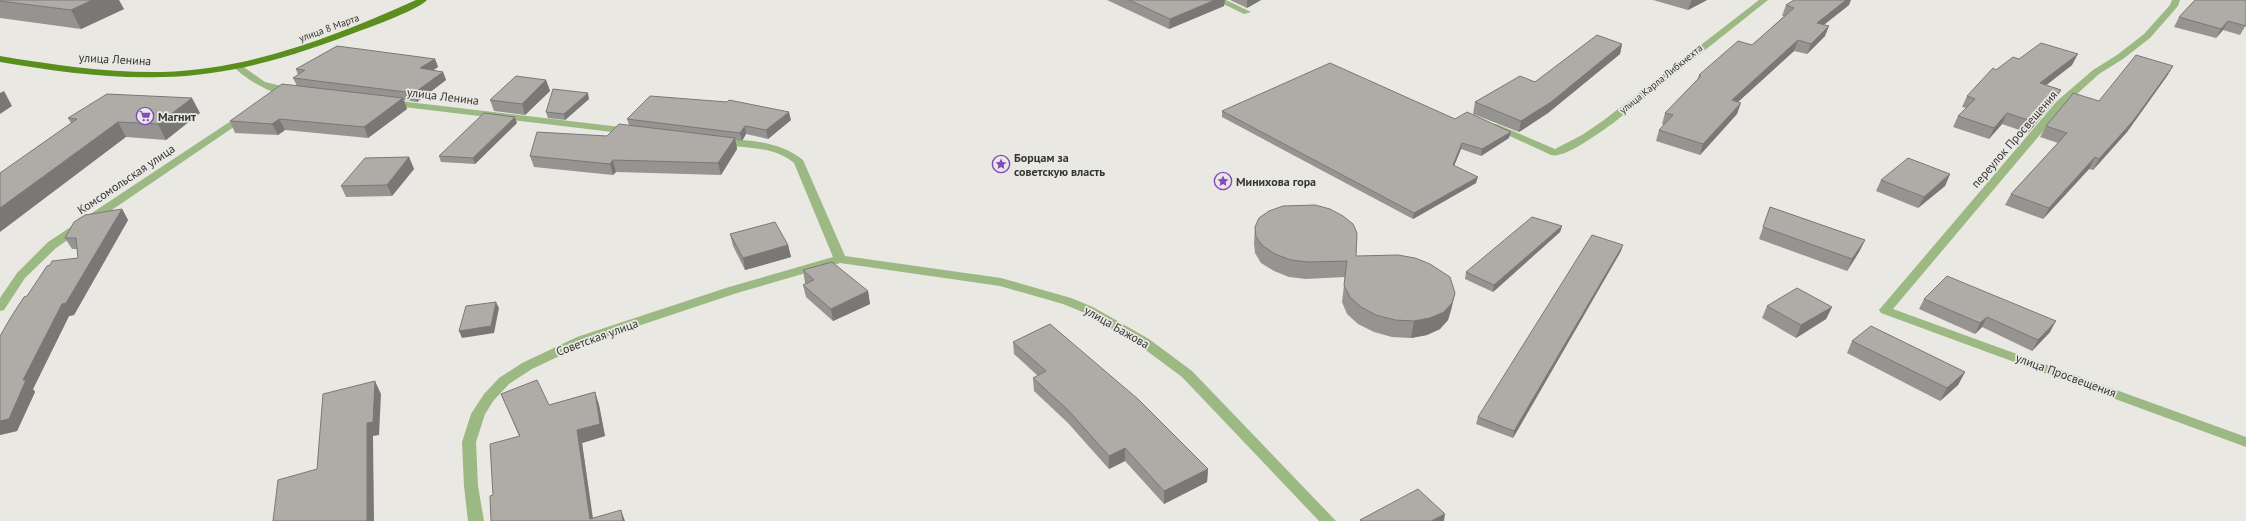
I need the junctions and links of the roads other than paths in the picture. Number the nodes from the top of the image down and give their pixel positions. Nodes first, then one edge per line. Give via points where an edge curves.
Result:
1 (423, 0) edge
2 (1220, 0) edge
3 (1764, 0) edge
4 (2176, 0) edge
5 (1247, 12) dead end
6 (2, 61) edge
7 (238, 66) junction
8 (283, 90) junction
9 (298, 92) edge
10 (270, 99) edge
11 (377, 101) edge
12 (251, 111) edge
13 (1486, 123) edge
14 (637, 132) edge
15 (708, 140) edge
16 (840, 259) junction
17 (0, 307) edge
18 (1885, 310) joint
19 (2246, 442) edge
20 (476, 521) edge
21 (1328, 521) edge

1 - 7 main road, улица 8 Марта via 320,44
2 - 5 street
3 - 13 street, улица Карла Либкнехта via 1608,122 1555,153
4 - 18 street, переулок Просвещения via 2170,11 2147,36 2096,72 2061,102
6 - 7 main road, улица Ленина via 122,74 186,74
7 - 8 street via 255,81 267,87
8 - 9 street
8 - 10 street
11 - 14 street, улица Ленина
12 - 17 street, Комсомольская улица via 52,246 21,276
15 - 16 street via 771,147 791,154 799,162
16 - 20 street, Советская улица via 733,290 582,340 527,366 504,381 478,414 469,442
16 - 21 street, улица Бажова via 1001,282 1060,298 1089,310 1144,342 1187,374
18 - 19 street, улица Просвещения

